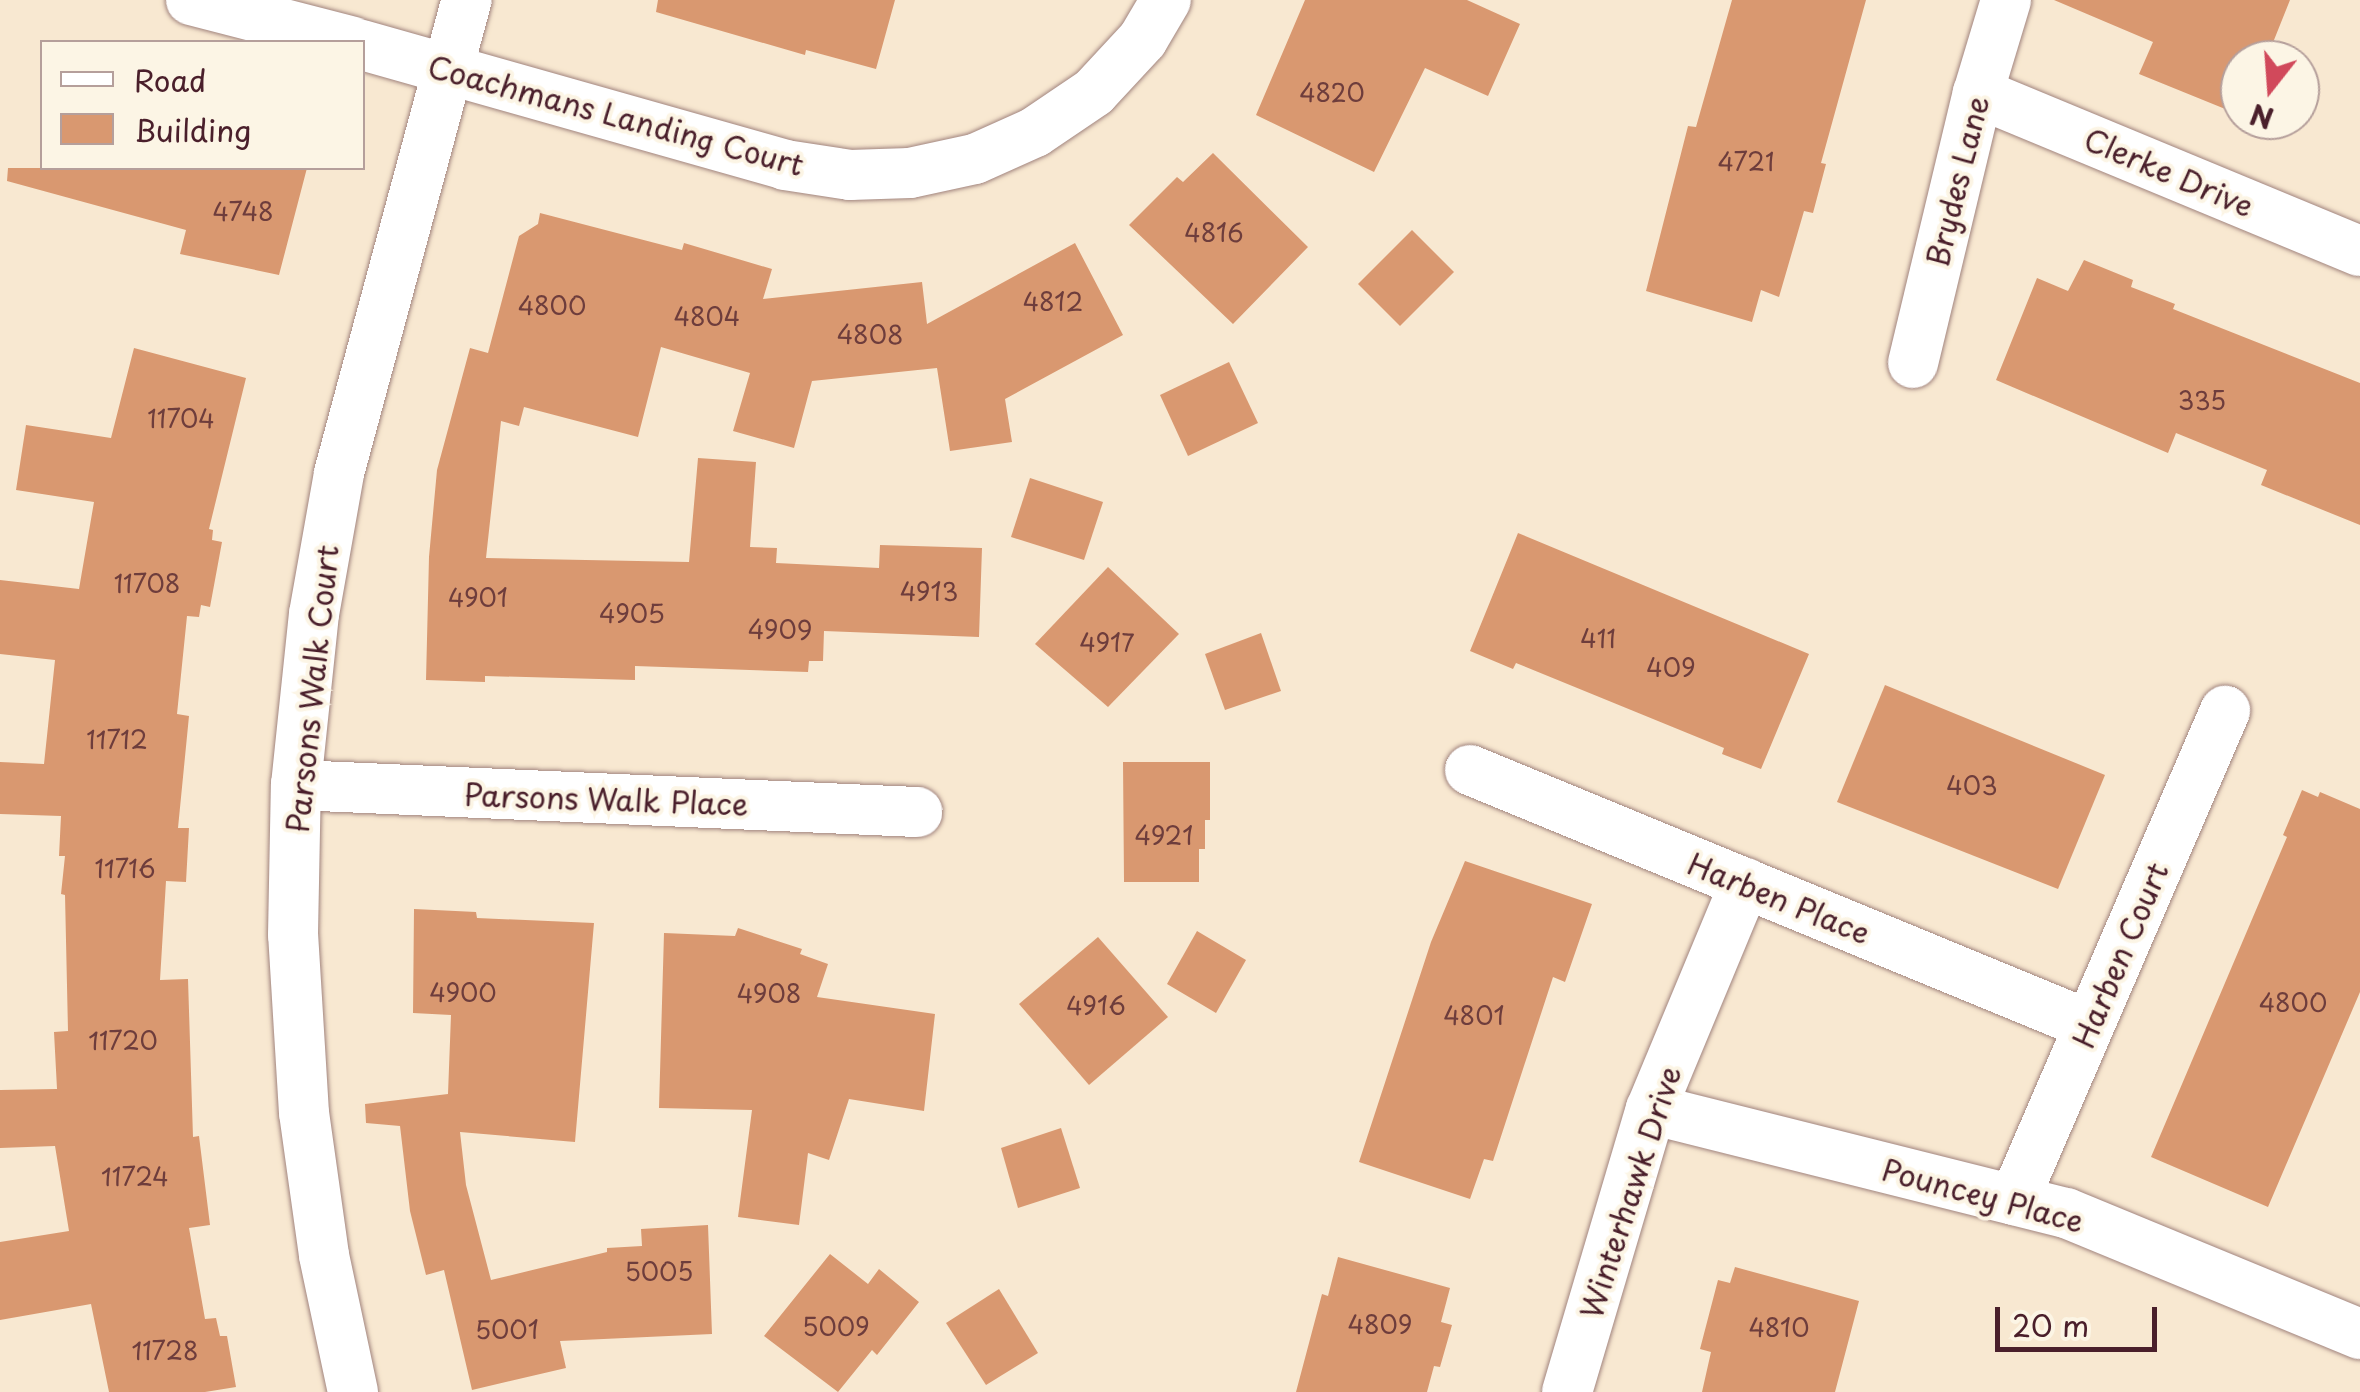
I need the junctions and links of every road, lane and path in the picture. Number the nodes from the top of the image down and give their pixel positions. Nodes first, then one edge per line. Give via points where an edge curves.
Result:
1 (191, 0) edge
2 (467, 0) edge
3 (1166, 0) edge
4 (2006, 0) edge
5 (345, 40) edge
6 (365, 46) edge
7 (448, 69) junction
8 (1978, 93) junction
9 (2360, 251) edge
10 (1914, 363) dead end
11 (2225, 711) dead end
12 (1470, 770) dead end
13 (296, 785) junction
14 (917, 812) dead end
15 (1745, 883) junction
16 (2089, 1026) junction
17 (1651, 1109) junction
18 (2014, 1200) junction
19 (2360, 1334) edge
20 (353, 1392) edge
21 (1567, 1392) edge

1 - 5 street
2 - 7 street, Parsons Walk Court
3 - 7 street, Coachmans Landing Court via 1142,39 1094,92 1035,132 975,158 910,173 850,175 785,165
4 - 8 street, Brydes Lane
6 - 7 street, Coachmans Landing Court
7 - 13 street, Parsons Walk Court via 338,473
8 - 9 street, Clerke Drive
8 - 10 street, Brydes Lane
11 - 16 street, Harben Court
12 - 15 street, Harben Place
13 - 14 street, Parsons Walk Place
13 - 20 street, Parsons Walk Court via 293,935 304,1113
15 - 16 street, Harben Place
15 - 17 street, Winterhawk Drive
16 - 18 street, Harben Court
17 - 18 street, Pouncey Place
17 - 21 street, Winterhawk Drive
18 - 19 street, Pouncey Place via 2076,1217

